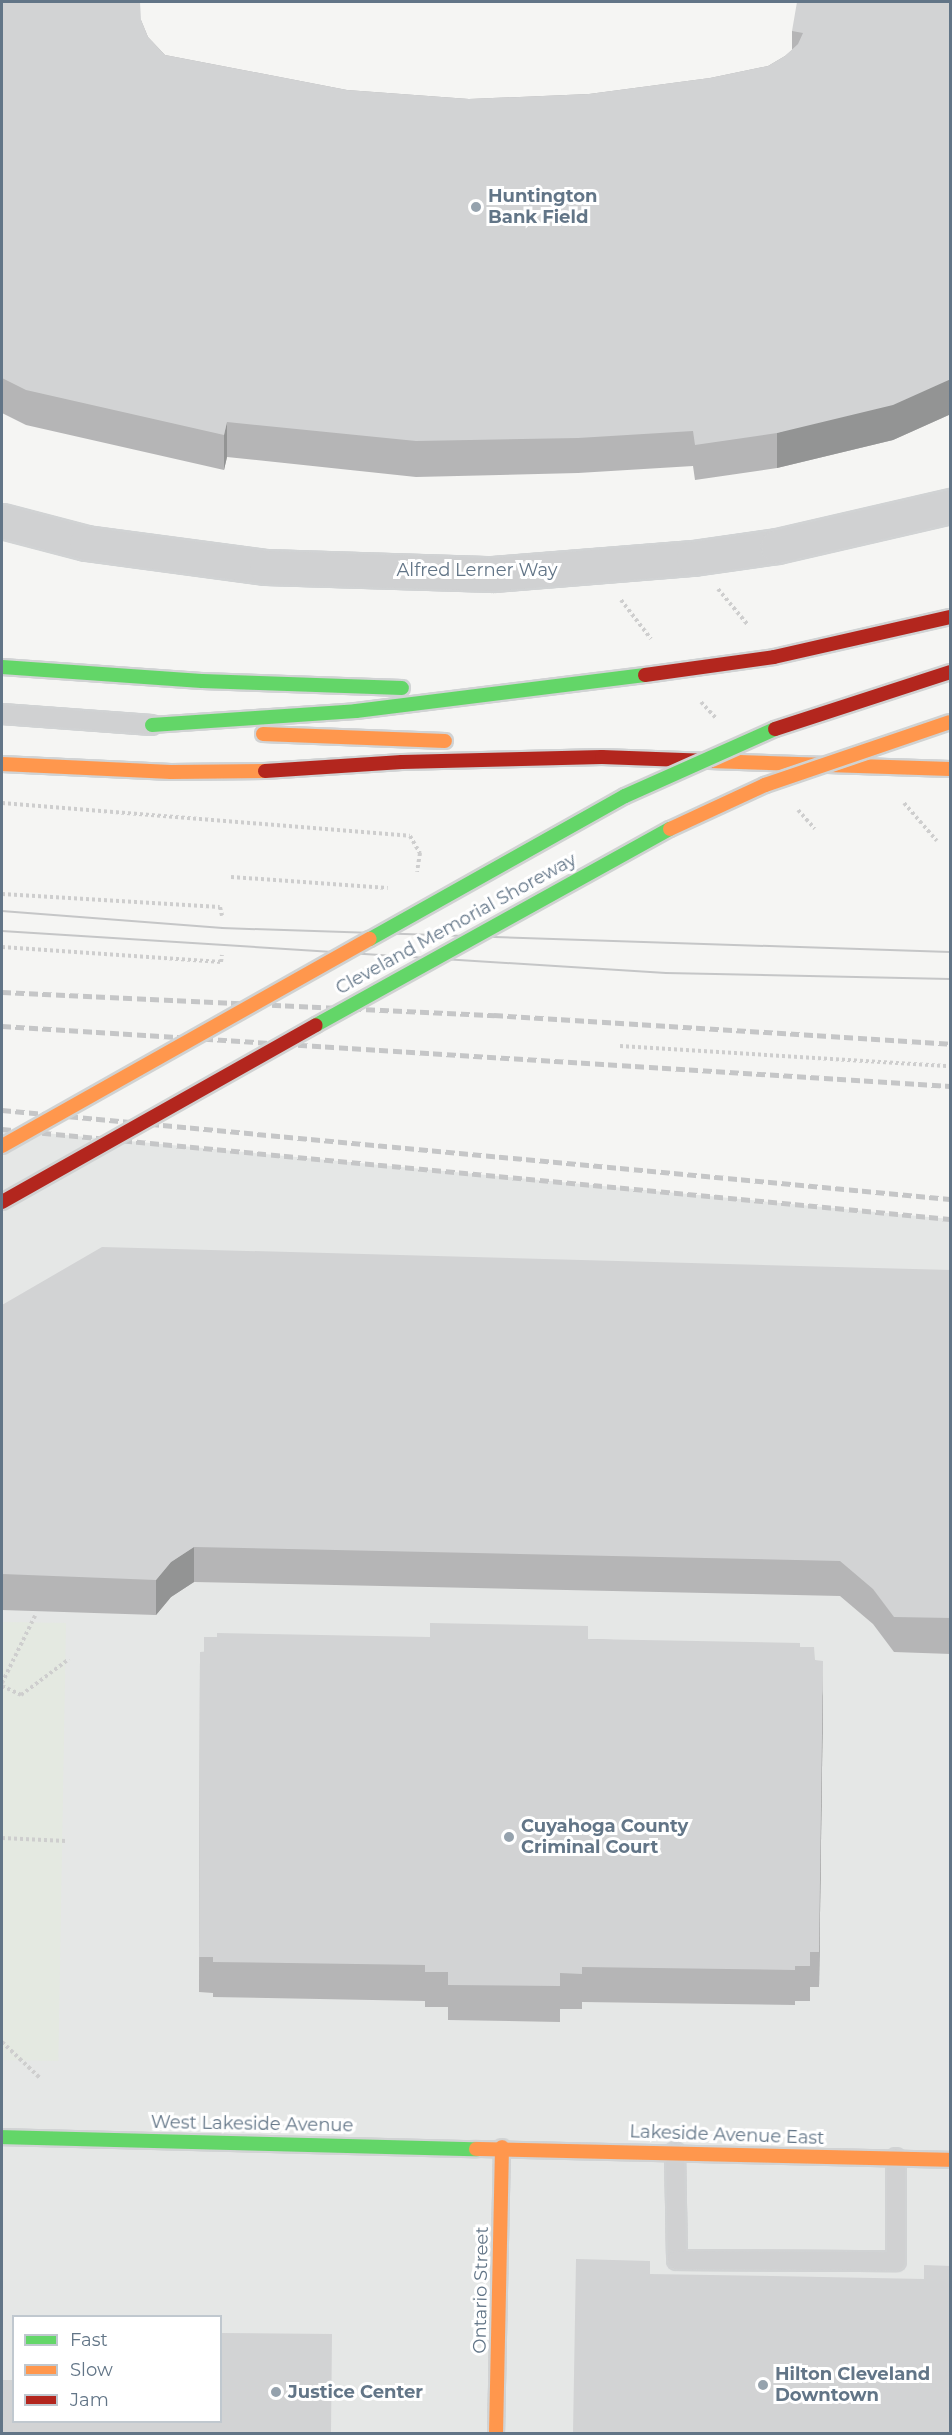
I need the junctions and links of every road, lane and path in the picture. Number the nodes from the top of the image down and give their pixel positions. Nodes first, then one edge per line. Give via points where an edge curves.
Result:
1 (951, 506) edge
2 (2, 521) edge
3 (693, 558) junction
4 (597, 568) junction
5 (951, 617) edge
6 (754, 633) dead end
7 (656, 646) dead end
8 (2, 667) edge
9 (951, 672) edge
10 (539, 687) junction
11 (2, 714) edge
12 (951, 722) edge
13 (152, 725) junction
14 (466, 741) dead end
15 (488, 744) dead end
16 (602, 757) junction
17 (2, 764) edge
18 (951, 769) edge
19 (898, 797) dead end
20 (2, 803) edge
21 (937, 841) dead end
22 (416, 876) dead end
23 (231, 877) dead end
24 (390, 888) dead end
25 (2, 894) edge
26 (222, 916) dead end
27 (2, 947) edge
28 (222, 955) dead end
29 (620, 1046) dead end
30 (951, 1066) edge
31 (2, 1146) edge
32 (2, 1202) edge
33 (35, 1616) dead end
34 (69, 1659) dead end
35 (2, 1685) edge
36 (2, 1838) edge
37 (66, 1841) dead end
38 (2, 2042) edge
39 (40, 2078) dead end
40 (2, 2137) edge
41 (502, 2147) junction
42 (675, 2152) junction
43 (897, 2158) junction
44 (951, 2160) edge
45 (496, 2433) edge

1 - 3 street, Alfred Lerner Way via 777,546
2 - 4 street, Alfred Lerner Way via 86,543 266,567 493,574
3 - 4 street, Alfred Lerner Way
3 - 6 path
4 - 7 path
5 - 10 main road via 764,658
8 - 10 main road via 202,681 419,688
9 - 31 main road, Cleveland Memorial Shoreway, bridge via 791,722 625,796
10 - 13 main road via 356,711
11 - 13 lane
12 - 32 main road, Cleveland Memorial Shoreway, bridge via 822,763 655,835
13 - 14 main road via 272,735
15 - 16 main road
16 - 17 main road via 402,762 272,771 159,772
16 - 18 main road
19 - 21 path
20 - 22 path via 410,836 420,853
23 - 24 path
25 - 26 path via 220,907
27 - 28 path via 221,962
29 - 30 path
33 - 35 path
34 - 35 path via 21,1695
36 - 37 path
38 - 39 path
40 - 41 main road, West Lakeside Avenue
41 - 42 main road, Lakeside Avenue East
41 - 45 main road, Ontario Street
42 - 43 main road, Lakeside Avenue East
42 - 43 lane via 677,2260 896,2261
43 - 44 main road, Lakeside Avenue East

